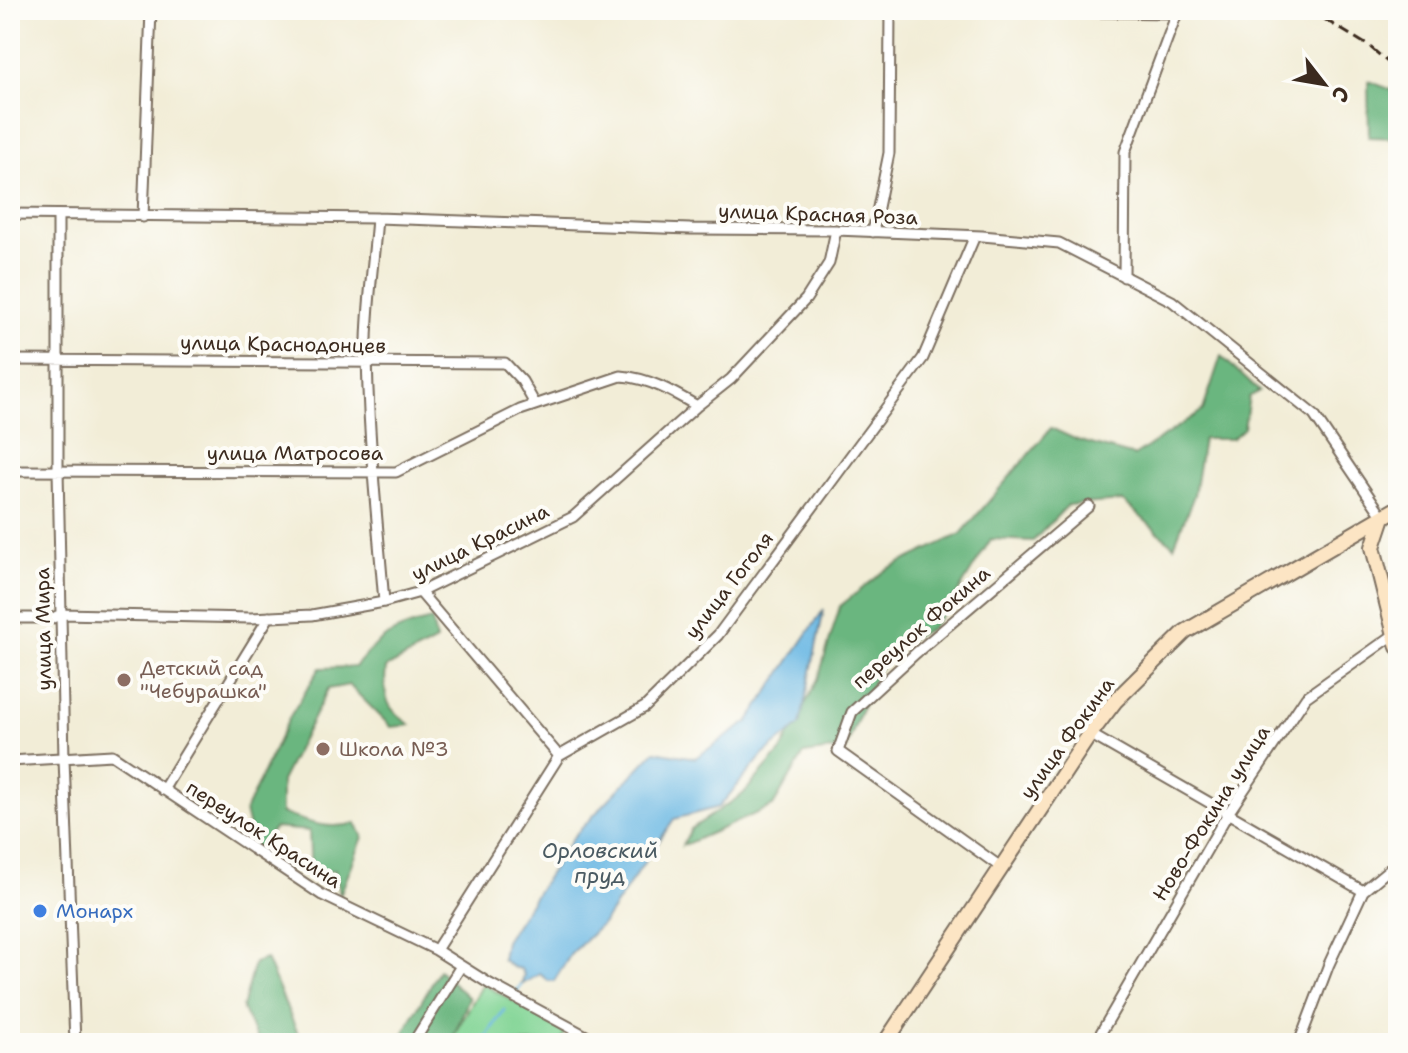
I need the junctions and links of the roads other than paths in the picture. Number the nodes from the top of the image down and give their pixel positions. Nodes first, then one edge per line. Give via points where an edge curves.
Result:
1 (151, 10) edge
2 (890, 10) edge
3 (923, 10) edge
4 (10, 214) edge
5 (58, 215) junction
6 (143, 217) junction
7 (377, 218) junction
8 (836, 230) junction
9 (873, 232) junction
10 (974, 238) junction
11 (1124, 277) junction
12 (10, 360) edge
13 (58, 360) junction
14 (368, 362) junction
15 (535, 404) junction
16 (697, 406) junction
17 (58, 470) junction
18 (10, 471) edge
19 (373, 472) junction
20 (1089, 506) dead end
21 (1398, 508) edge
22 (1383, 517) junction
23 (420, 592) junction
24 (384, 602) junction
25 (61, 614) junction
26 (269, 617) junction
27 (10, 618) edge
28 (1396, 641) edge
29 (1090, 734) junction
30 (559, 756) junction
31 (64, 759) junction
32 (10, 761) edge
33 (163, 790) junction
34 (1227, 815) junction
35 (1398, 862) edge
36 (1002, 868) junction
37 (1363, 891) junction
38 (436, 950) junction
39 (461, 966) junction
40 (75, 1043) edge
41 (413, 1043) edge
42 (599, 1043) edge
43 (885, 1043) edge
44 (1095, 1043) edge
45 (1299, 1043) edge

1 - 6 street
2 - 9 street via 889,153
3 - 11 street via 1177,13 1125,152
4 - 5 street, улица Красная Роза
5 - 6 street, улица Красная Роза
5 - 13 street, улица Мира
6 - 7 street, улица Красная Роза
7 - 8 street, улица Красная Роза
7 - 14 street
8 - 9 street, улица Красная Роза
8 - 16 street, улица Красина via 829,263 806,299 731,379
9 - 10 street, улица Красная Роза
10 - 11 street, улица Красная Роза via 1059,243
10 - 30 street, улица Гоголя via 923,358 718,635 645,707
11 - 22 street, улица Красная Роза via 1172,301 1314,415
12 - 13 street, улица Краснодонцев
13 - 14 street, улица Краснодонцев
13 - 17 street, улица Мира
14 - 15 street, улица Краснодонцев via 505,363
14 - 19 street
15 - 16 street, улица Матросова via 621,376 638,377
15 - 19 street, улица Матросова via 396,472
16 - 23 street, улица Красина via 573,517
17 - 18 street, улица Матросова
17 - 19 street, улица Матросова
17 - 25 street, улица Мира
19 - 24 street
20 - 36 street, переулок Фокина via 852,712 838,751
21 - 22 main road, улица Фокина
22 - 28 main road via 1373,547
22 - 29 main road, улица Фокина via 1185,632 1115,701
23 - 24 street, улица Красина
23 - 30 street
24 - 26 street, улица Красина
25 - 26 street, улица Красина
25 - 27 street, улица Красина
25 - 31 street, улица Мира
26 - 33 street
28 - 34 street, Ново-Фокина улица via 1306,697
29 - 34 street
29 - 36 main road, улица Фокина
30 - 38 street, улица Гоголя
31 - 32 street, переулок Красина
31 - 33 street, переулок Красина via 112,755
31 - 40 street, улица Мира
33 - 38 street, переулок Красина via 322,895
34 - 37 street
34 - 44 street, Ново-Фокина улица
35 - 37 street
36 - 43 main road, улица Фокина
37 - 45 street
38 - 39 street, переулок Красина
39 - 41 street
39 - 42 street, переулок Красина

